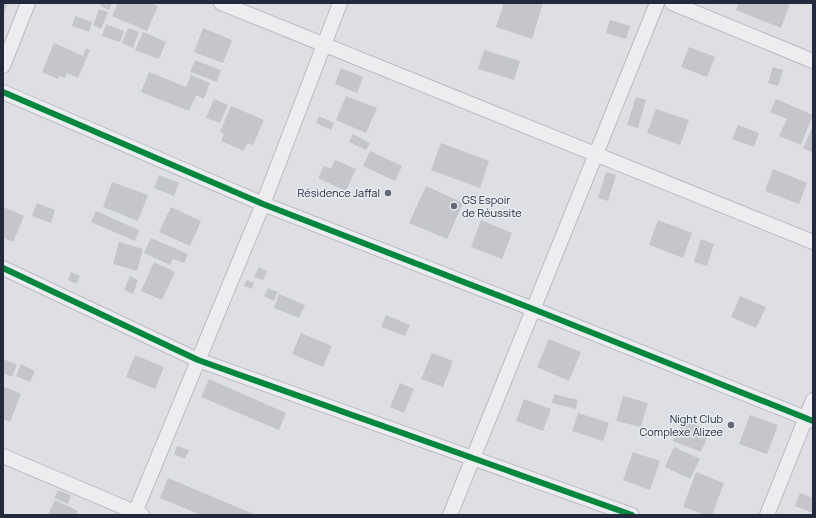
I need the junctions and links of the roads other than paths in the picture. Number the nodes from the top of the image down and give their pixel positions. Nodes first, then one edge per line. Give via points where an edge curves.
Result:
1 (28, 3) edge
2 (221, 3) edge
3 (340, 3) edge
4 (657, 3) edge
5 (672, 3) edge
6 (324, 44) junction
7 (813, 61) edge
8 (3, 66) edge
9 (3, 92) edge
10 (596, 154) junction
11 (263, 204) junction
12 (813, 242) edge
13 (3, 268) edge
14 (533, 309) junction
15 (198, 360) junction
16 (813, 400) edge
17 (809, 419) edge
18 (3, 456) edge
19 (473, 457) junction
20 (137, 514) edge
21 (450, 515) edge
22 (632, 515) edge
23 (767, 515) edge

1 - 8 street
2 - 6 street
3 - 6 street
4 - 10 street
5 - 7 street
6 - 10 street
6 - 11 street
9 - 11 street
10 - 12 street
10 - 14 street
11 - 14 street
11 - 15 street
13 - 15 street
14 - 17 street
14 - 19 street
15 - 19 street
15 - 20 street
16 - 17 street
17 - 23 street
18 - 20 street
19 - 21 street
19 - 22 street

